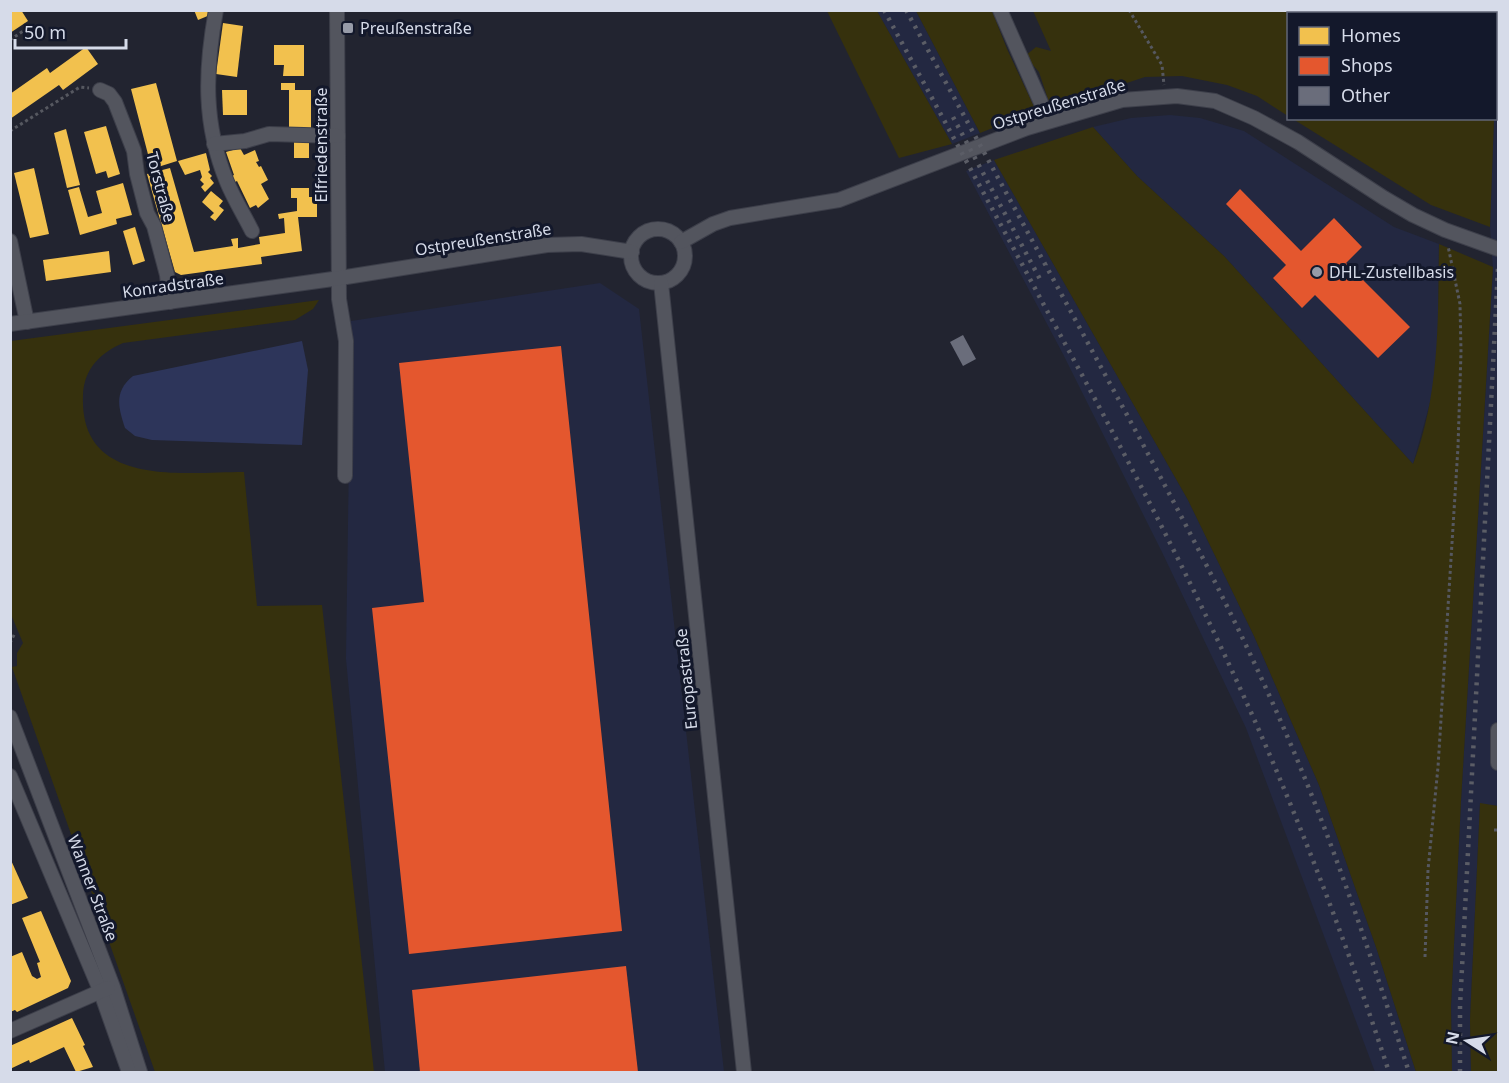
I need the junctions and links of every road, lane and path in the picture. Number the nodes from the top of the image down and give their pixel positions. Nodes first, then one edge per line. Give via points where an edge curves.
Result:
1 (216, 10) edge
2 (337, 10) edge
3 (1000, 10) edge
4 (1129, 10) edge
5 (29, 27) dead end
6 (10, 40) edge
7 (100, 90) joint
8 (1165, 96) junction
9 (1049, 121) junction
10 (10, 131) edge
11 (338, 136) junction
12 (214, 144) junction
13 (1445, 230) junction
14 (252, 231) dead end
15 (10, 241) edge
16 (681, 242) junction
17 (1498, 249) edge
18 (632, 252) junction
19 (340, 278) junction
20 (662, 283) junction
21 (170, 302) junction
22 (27, 322) junction
23 (10, 324) edge
24 (345, 476) dead end
25 (15, 633) dead end
26 (10, 643) edge
27 (10, 717) edge
28 (1498, 730) edge
29 (1498, 763) edge
30 (10, 776) edge
31 (1425, 957) dead end
32 (106, 988) junction
33 (10, 1031) edge
34 (134, 1072) edge
35 (744, 1072) edge

1 - 12 street via 207,80
2 - 11 street, Elfriedenstraße
3 - 9 street
4 - 8 path via 1162,65
5 - 6 path
7 - 10 path via 80,87
7 - 21 street, Torstraße via 115,102 134,151 136,174 154,226
8 - 9 street, Ostpreußenstraße via 1122,100
8 - 13 street, Ostpreußenstraße via 1215,101 1254,118 1384,198
9 - 16 street, Ostpreußenstraße via 839,200 730,218
11 - 12 street via 269,134
11 - 19 street, Elfriedenstraße
12 - 14 street via 228,184
13 - 17 street, Ostpreußenstraße
13 - 31 path via 1460,304 1461,352
15 - 22 street
16 - 18 street via 673,233 656,229 641,235
16 - 20 street via 685,254 681,270
18 - 19 street, Ostpreußenstraße via 581,244 547,245
18 - 20 street via 632,265 641,277
19 - 21 street, Konradstraße
19 - 24 street, Elfriedenstraße via 346,341
20 - 35 street, Europastraße
21 - 22 street, Konradstraße
22 - 23 street, Konradstraße
25 - 26 path
27 - 32 street, Wanner Straße
28 - 29 street
30 - 32 street, Wanner Straße
32 - 33 street
32 - 34 street, Wanner Straße

